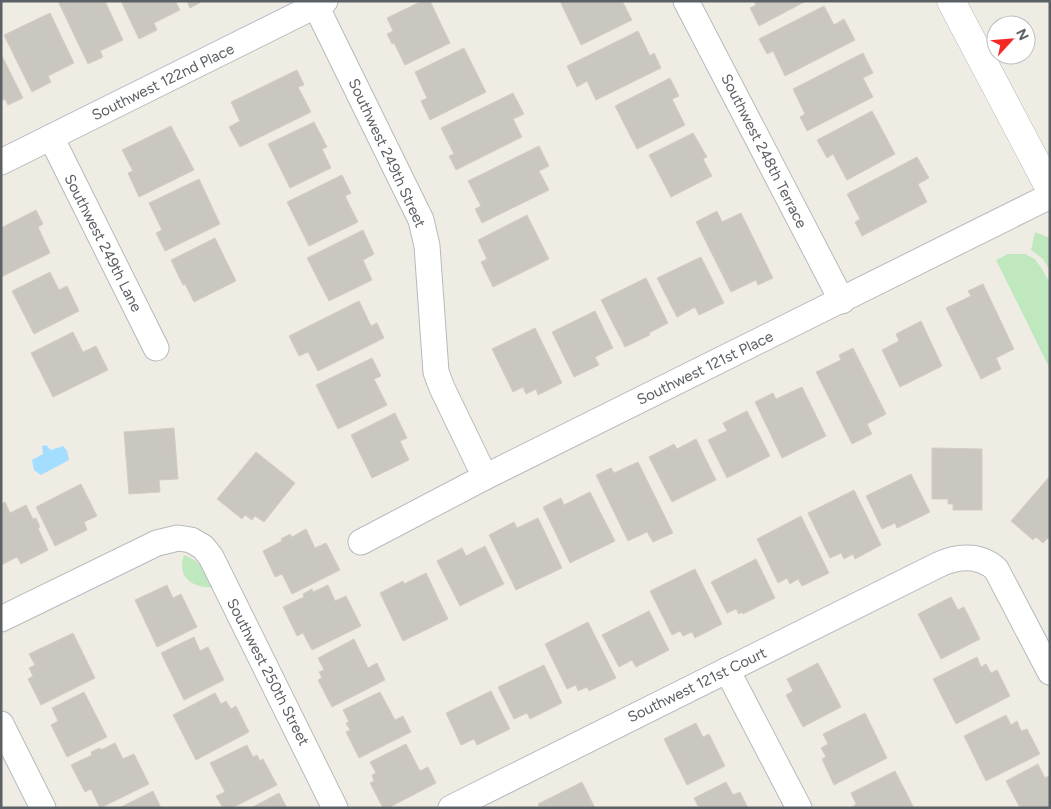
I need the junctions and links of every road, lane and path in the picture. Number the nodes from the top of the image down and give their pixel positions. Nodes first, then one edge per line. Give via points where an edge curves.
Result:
1 (686, 1) edge
2 (951, 1) edge
3 (321, 4) edge
4 (51, 137) junction
5 (1, 162) edge
6 (1050, 189) edge
7 (1050, 196) edge
8 (842, 301) junction
9 (156, 348) dead end
10 (485, 477) junction
11 (361, 542) dead end
12 (1, 619) edge
13 (727, 670) junction
14 (1050, 672) edge
15 (1, 724) edge
16 (466, 805) edge
17 (43, 808) edge
18 (335, 808) edge
19 (799, 808) edge

1 - 8 street, Southwest 248th Terrace
2 - 6 street
3 - 4 street, Southwest 122nd Place
3 - 10 street, Southwest 249th Street via 421,220 427,246 436,372
4 - 5 street, Southwest 122nd Place
4 - 9 street, Southwest 249th Lane
7 - 8 street, Southwest 121st Place
8 - 10 street, Southwest 121st Place
10 - 11 street, Southwest 121st Place
12 - 18 street, Southwest 250th Street via 146,547 178,538 195,541 211,557
13 - 14 street, Southwest 121st Court via 943,563 956,558 972,558 996,569
13 - 16 street, Southwest 121st Court
13 - 19 street
15 - 17 street

